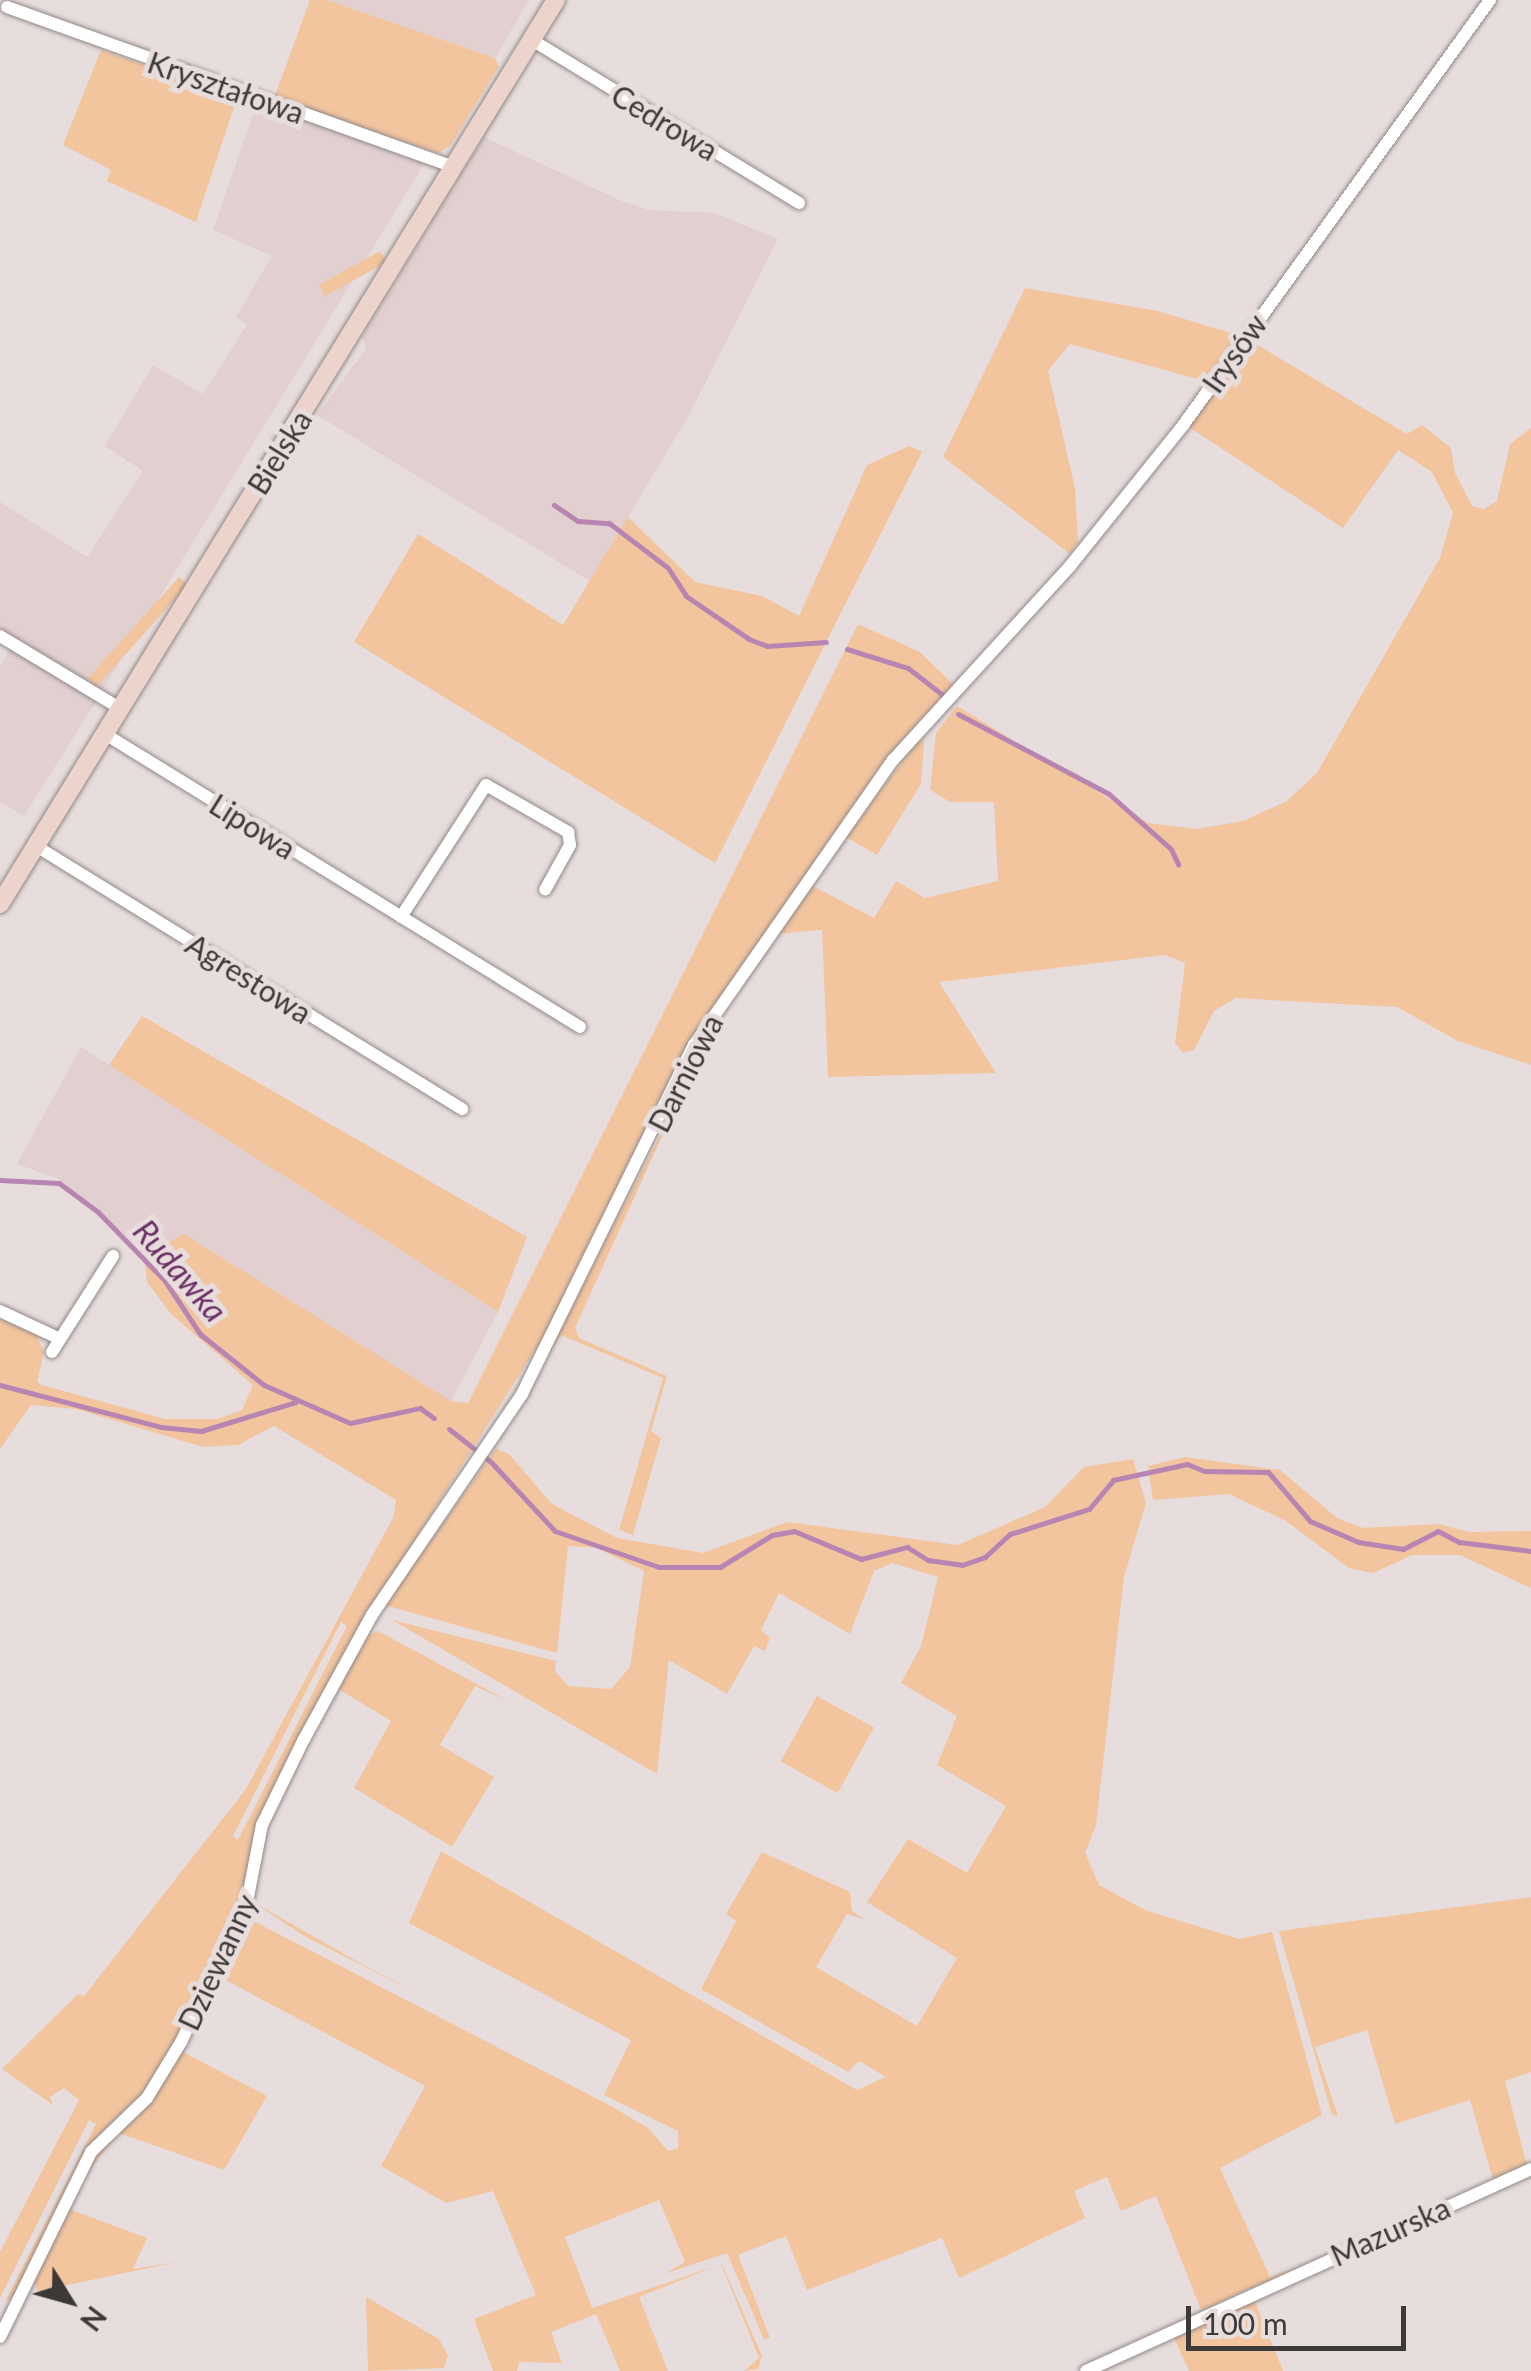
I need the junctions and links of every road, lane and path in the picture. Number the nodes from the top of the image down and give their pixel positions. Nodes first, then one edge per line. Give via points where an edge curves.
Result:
1 (556, 0) edge
2 (1490, 0) edge
3 (4, 6) edge
4 (532, 40) junction
5 (454, 166) junction
6 (799, 203) dead end
7 (0, 636) edge
8 (121, 708) junction
9 (928, 725) joint
10 (105, 734) junction
11 (36, 846) junction
12 (545, 890) dead end
13 (0, 904) edge
14 (401, 918) junction
15 (580, 1027) dead end
16 (462, 1110) dead end
17 (112, 1256) dead end
18 (0, 1310) edge
19 (56, 1337) junction
20 (52, 1352) dead end
21 (485, 1447) joint
22 (1531, 2169) edge
23 (0, 2337) edge
24 (1086, 2371) edge

1 - 4 main road, Bielska
2 - 9 street, Irysów via 1184,424
3 - 5 street, Kryształowa
4 - 5 main road, Bielska
4 - 6 street, Cedrowa
5 - 8 main road, Bielska
7 - 8 street
8 - 10 main road, Bielska
9 - 21 street, Darniowa via 893,760 694,1045 553,1335
10 - 11 main road, Bielska
10 - 14 street, Lipowa
11 - 13 main road, Bielska
11 - 16 street, Agrestowa
12 - 14 street via 570,845 568,832 486,785
14 - 15 street, Lipowa
17 - 19 street
18 - 19 street
19 - 20 street
21 - 23 street, Dziewanny via 336,1676 262,1826 250,1896 181,2042 147,2098 91,2152
22 - 24 street, Mazurska

